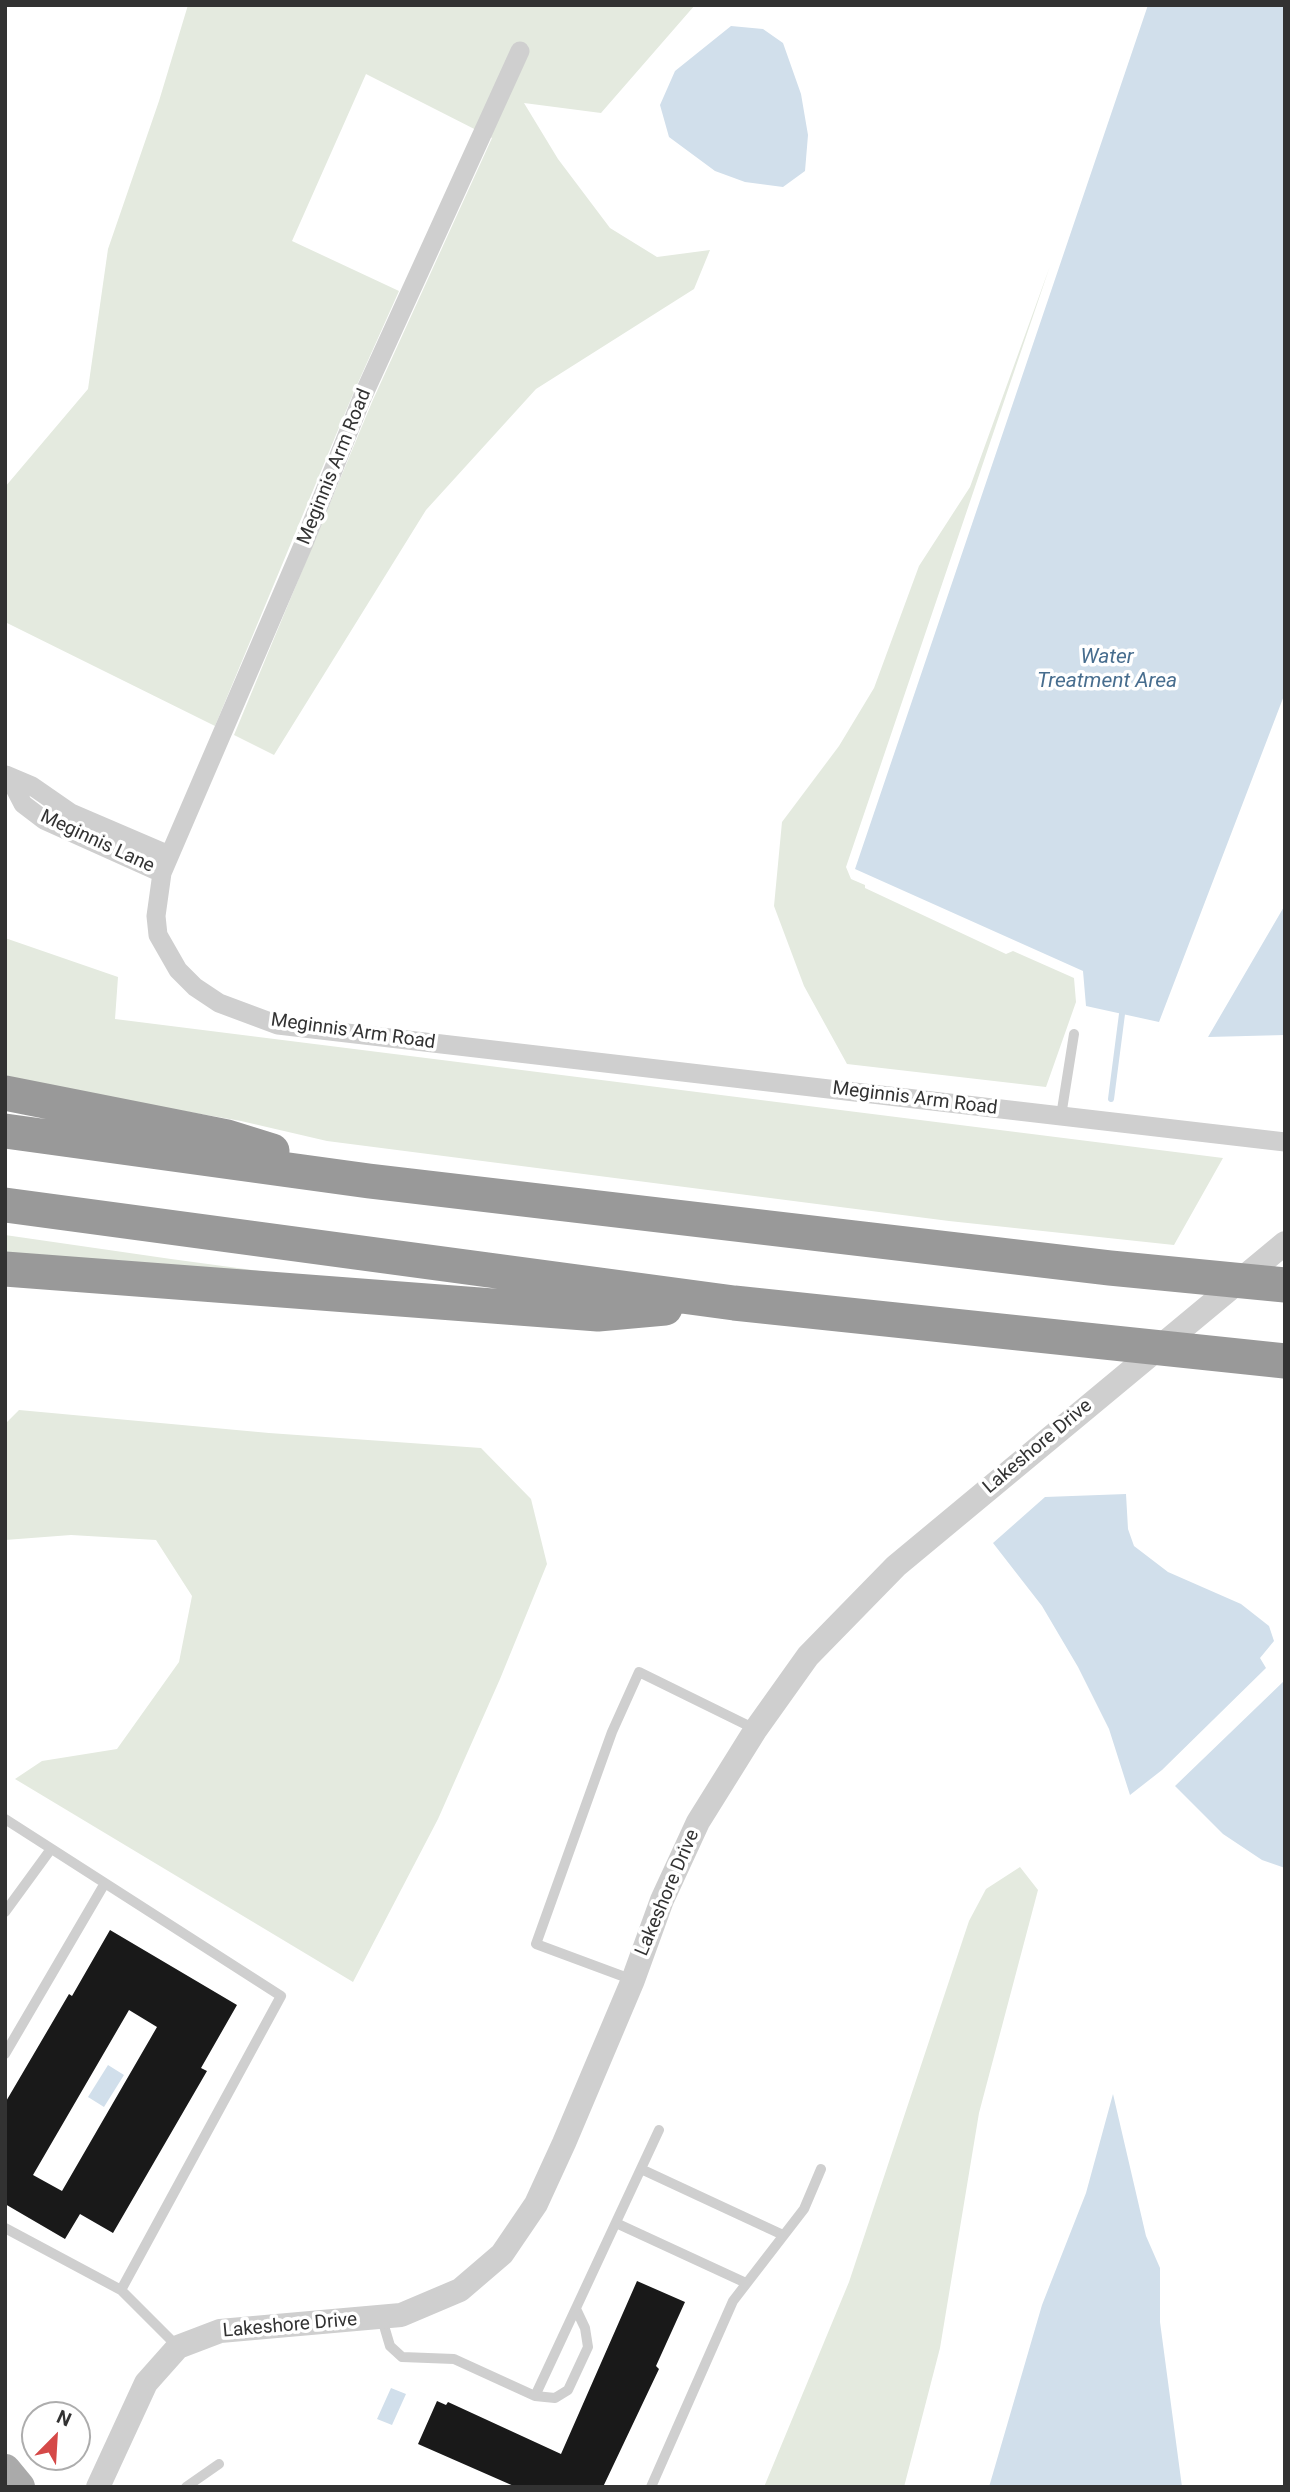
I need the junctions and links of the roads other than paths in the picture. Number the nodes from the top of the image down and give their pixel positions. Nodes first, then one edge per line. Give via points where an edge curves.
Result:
1 (520, 51) dead end
2 (7, 776) edge
3 (169, 855) junction
4 (162, 873) junction
5 (1074, 1034) dead end
6 (5, 1093) edge
7 (1061, 1116) junction
8 (5, 1131) edge
9 (1258, 1139) junction
10 (1285, 1142) edge
11 (1285, 1154) edge
12 (369, 1181) junction
13 (5, 1205) edge
14 (1285, 1243) edge
15 (5, 1269) edge
16 (1285, 1285) edge
17 (734, 1303) junction
18 (1274, 1360) edge
19 (756, 1729) junction
20 (5, 1819) edge
21 (51, 1849) junction
22 (105, 1883) junction
23 (5, 1891) edge
24 (16, 1898) junction
25 (5, 1912) edge
26 (633, 1980) junction
27 (5, 2029) edge
28 (16, 2036) junction
29 (5, 2054) edge
30 (659, 2130) dead end
31 (641, 2169) junction
32 (821, 2169) dead end
33 (616, 2223) junction
34 (5, 2228) edge
35 (783, 2235) junction
36 (746, 2283) junction
37 (121, 2290) junction
38 (576, 2309) junction
39 (381, 2318) junction
40 (178, 2347) junction
41 (536, 2396) junction
42 (219, 2464) dead end
43 (98, 2485) edge
44 (186, 2487) edge
45 (651, 2487) edge

1 - 3 street, Meginnis Arm Road via 362,398
2 - 3 street, Meginnis Lane via 32,786 71,813
2 - 4 street, Meginnis Lane via 23,804 44,820
3 - 4 street, Meginnis Arm Road
4 - 7 street, Meginnis Arm Road via 158,935 178,970 219,1003 278,1025
5 - 7 lane
6 - 12 highway via 226,1137
7 - 9 street, Meginnis Arm Road
8 - 12 highway
9 - 10 street, Meginnis Arm Road
9 - 11 street
12 - 16 highway
13 - 17 highway
14 - 19 street, Lakeshore Drive via 896,1566 808,1656
15 - 17 highway via 598,1314
17 - 18 highway
19 - 26 street, Lakeshore Drive via 698,1822 662,1900
19 - 26 lane via 639,1672 612,1732 536,1944
20 - 21 lane
21 - 22 lane
21 - 24 lane
22 - 28 lane
22 - 37 lane via 281,1996
23 - 24 lane
24 - 25 lane
26 - 39 street, Lakeshore Drive via 565,2143 522,2228 502,2253 460,2290 401,2315
27 - 28 lane
28 - 29 lane
30 - 31 lane
31 - 33 lane
31 - 35 lane
32 - 35 lane via 804,2209
33 - 36 lane
33 - 38 lane
34 - 37 lane
35 - 36 lane
36 - 45 lane via 733,2301
37 - 40 lane
38 - 41 lane
38 - 41 lane via 587,2347 568,2390 555,2398
39 - 40 street, Lakeshore Drive via 220,2331
39 - 41 lane via 390,2346 402,2357 454,2359
40 - 43 street, Lakeshore Drive via 146,2384
42 - 44 lane

